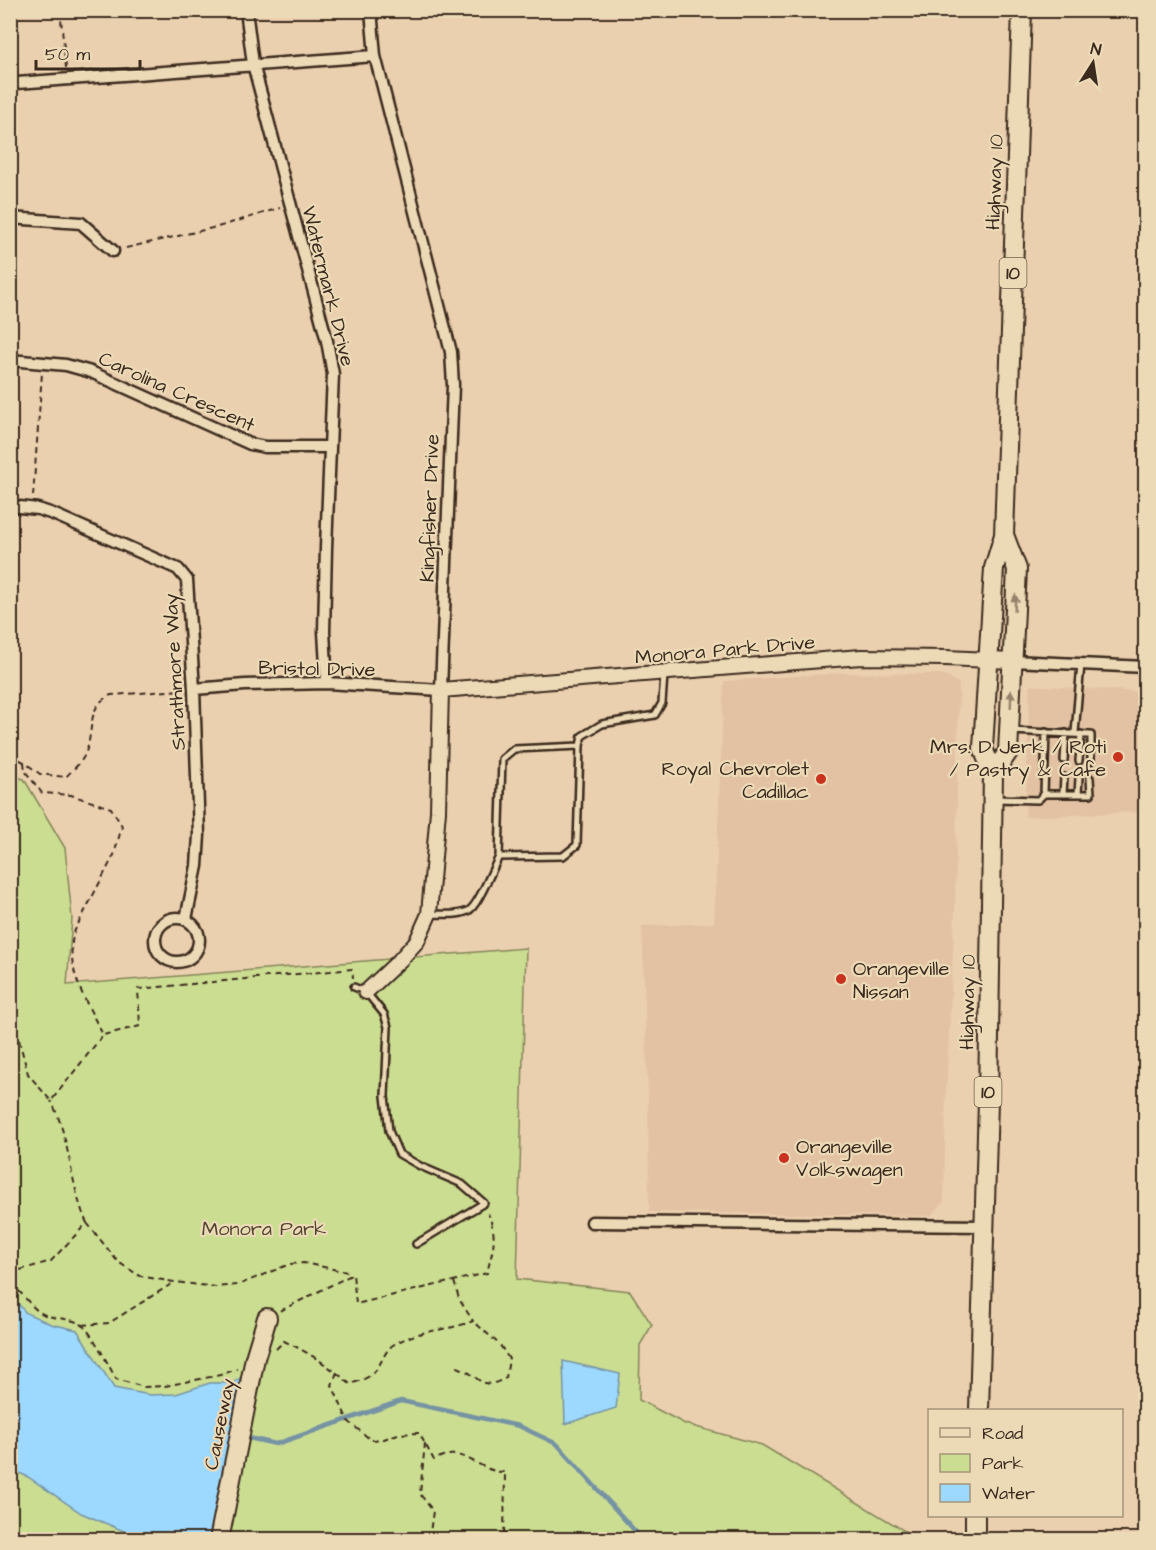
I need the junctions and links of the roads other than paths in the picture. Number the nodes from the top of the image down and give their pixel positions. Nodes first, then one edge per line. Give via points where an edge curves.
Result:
1 (246, 10) edge
2 (371, 10) edge
3 (1022, 10) edge
4 (375, 56) junction
5 (253, 64) junction
6 (10, 86) edge
7 (10, 218) edge
8 (113, 251) road end
9 (10, 360) edge
10 (330, 447) junction
11 (10, 506) edge
12 (1004, 535) junction
13 (989, 660) junction
14 (1012, 661) junction
15 (1081, 664) junction
16 (1146, 667) edge
17 (664, 673) junction
18 (327, 683) junction
19 (194, 689) junction
20 (441, 690) junction
21 (1009, 731) junction
22 (1046, 732) junction
23 (1066, 733) junction
24 (1078, 734) junction
25 (580, 746) junction
26 (1064, 760) dead end
27 (1079, 761) dead end
28 (1090, 761) dead end
29 (993, 774) junction
30 (1064, 777) dead end
31 (1079, 778) dead end
32 (1090, 778) dead end
33 (1044, 794) junction
34 (1064, 794) junction
35 (1078, 794) junction
36 (993, 799) junction
37 (499, 857) junction
38 (429, 914) junction
39 (186, 919) junction
40 (360, 989) joint
41 (592, 1222) dead end
42 (985, 1226) junction
43 (416, 1244) dead end
44 (267, 1318) road end
45 (979, 1409) edge
46 (975, 1517) edge
47 (219, 1539) edge
48 (975, 1539) edge

1 - 5 street, Watermark Drive
2 - 4 street, Kingfisher Drive
3 - 12 highway, Highway 10 / 10
4 - 5 street
4 - 20 street, Kingfisher Drive via 451,352
5 - 6 street
5 - 10 street, Watermark Drive via 327,341 333,374
7 - 8 street via 81,223
9 - 10 street, Carolina Crescent via 66,365 91,372 250,444
10 - 18 street, Watermark Drive via 324,632
11 - 19 street, Strathmore Way via 53,514 183,573 188,585
12 - 13 highway, Highway 10 / 10 via 994,568
14 -> 12 highway, Highway 10 / 10 via 1017,569
13 - 14 street, Monora Park Drive
13 - 17 street, Monora Park Drive via 861,657
13 - 29 highway, Highway 10 / 10 via 983,748
14 - 15 street
21 -> 14 highway, Highway 10 / 10
15 - 16 street
15 - 24 lane
17 - 20 street, Monora Park Drive
17 - 25 lane via 662,703 655,716 602,724 582,736
18 - 19 street, Bristol Drive
18 - 20 street, Bristol Drive
19 - 39 street, Strathmore Way via 199,835
20 - 38 street, Kingfisher Drive via 438,811
21 - 22 lane
21 - 29 highway, Highway 10 / 10 via 1008,752
22 - 23 lane
22 - 33 lane
23 - 24 lane
23 - 26 lane
24 - 27 lane
24 - 28 lane via 1091,735
25 - 37 lane via 514,749 502,759
25 - 37 lane via 577,845 563,856
29 - 36 highway, Highway 10 / 10
30 - 34 lane
31 - 35 lane
32 - 35 lane via 1091,794
33 - 34 lane
33 - 36 lane via 1038,800
34 - 35 lane
36 - 42 highway, Highway 10 / 10
37 - 38 lane via 476,905 468,912
38 - 40 street, Kingfisher Drive via 417,941 400,960
39 - 39 street via 166,920 156,932 157,950 168,961 188,960 198,949 198,930
40 - 43 lane via 384,1014 388,1027 386,1108 389,1131 399,1154 462,1184 484,1203
41 - 42 street
42 - 45 highway, Highway 10 / 10
44 - 47 highway, Causeway via 255,1358
46 - 48 highway

